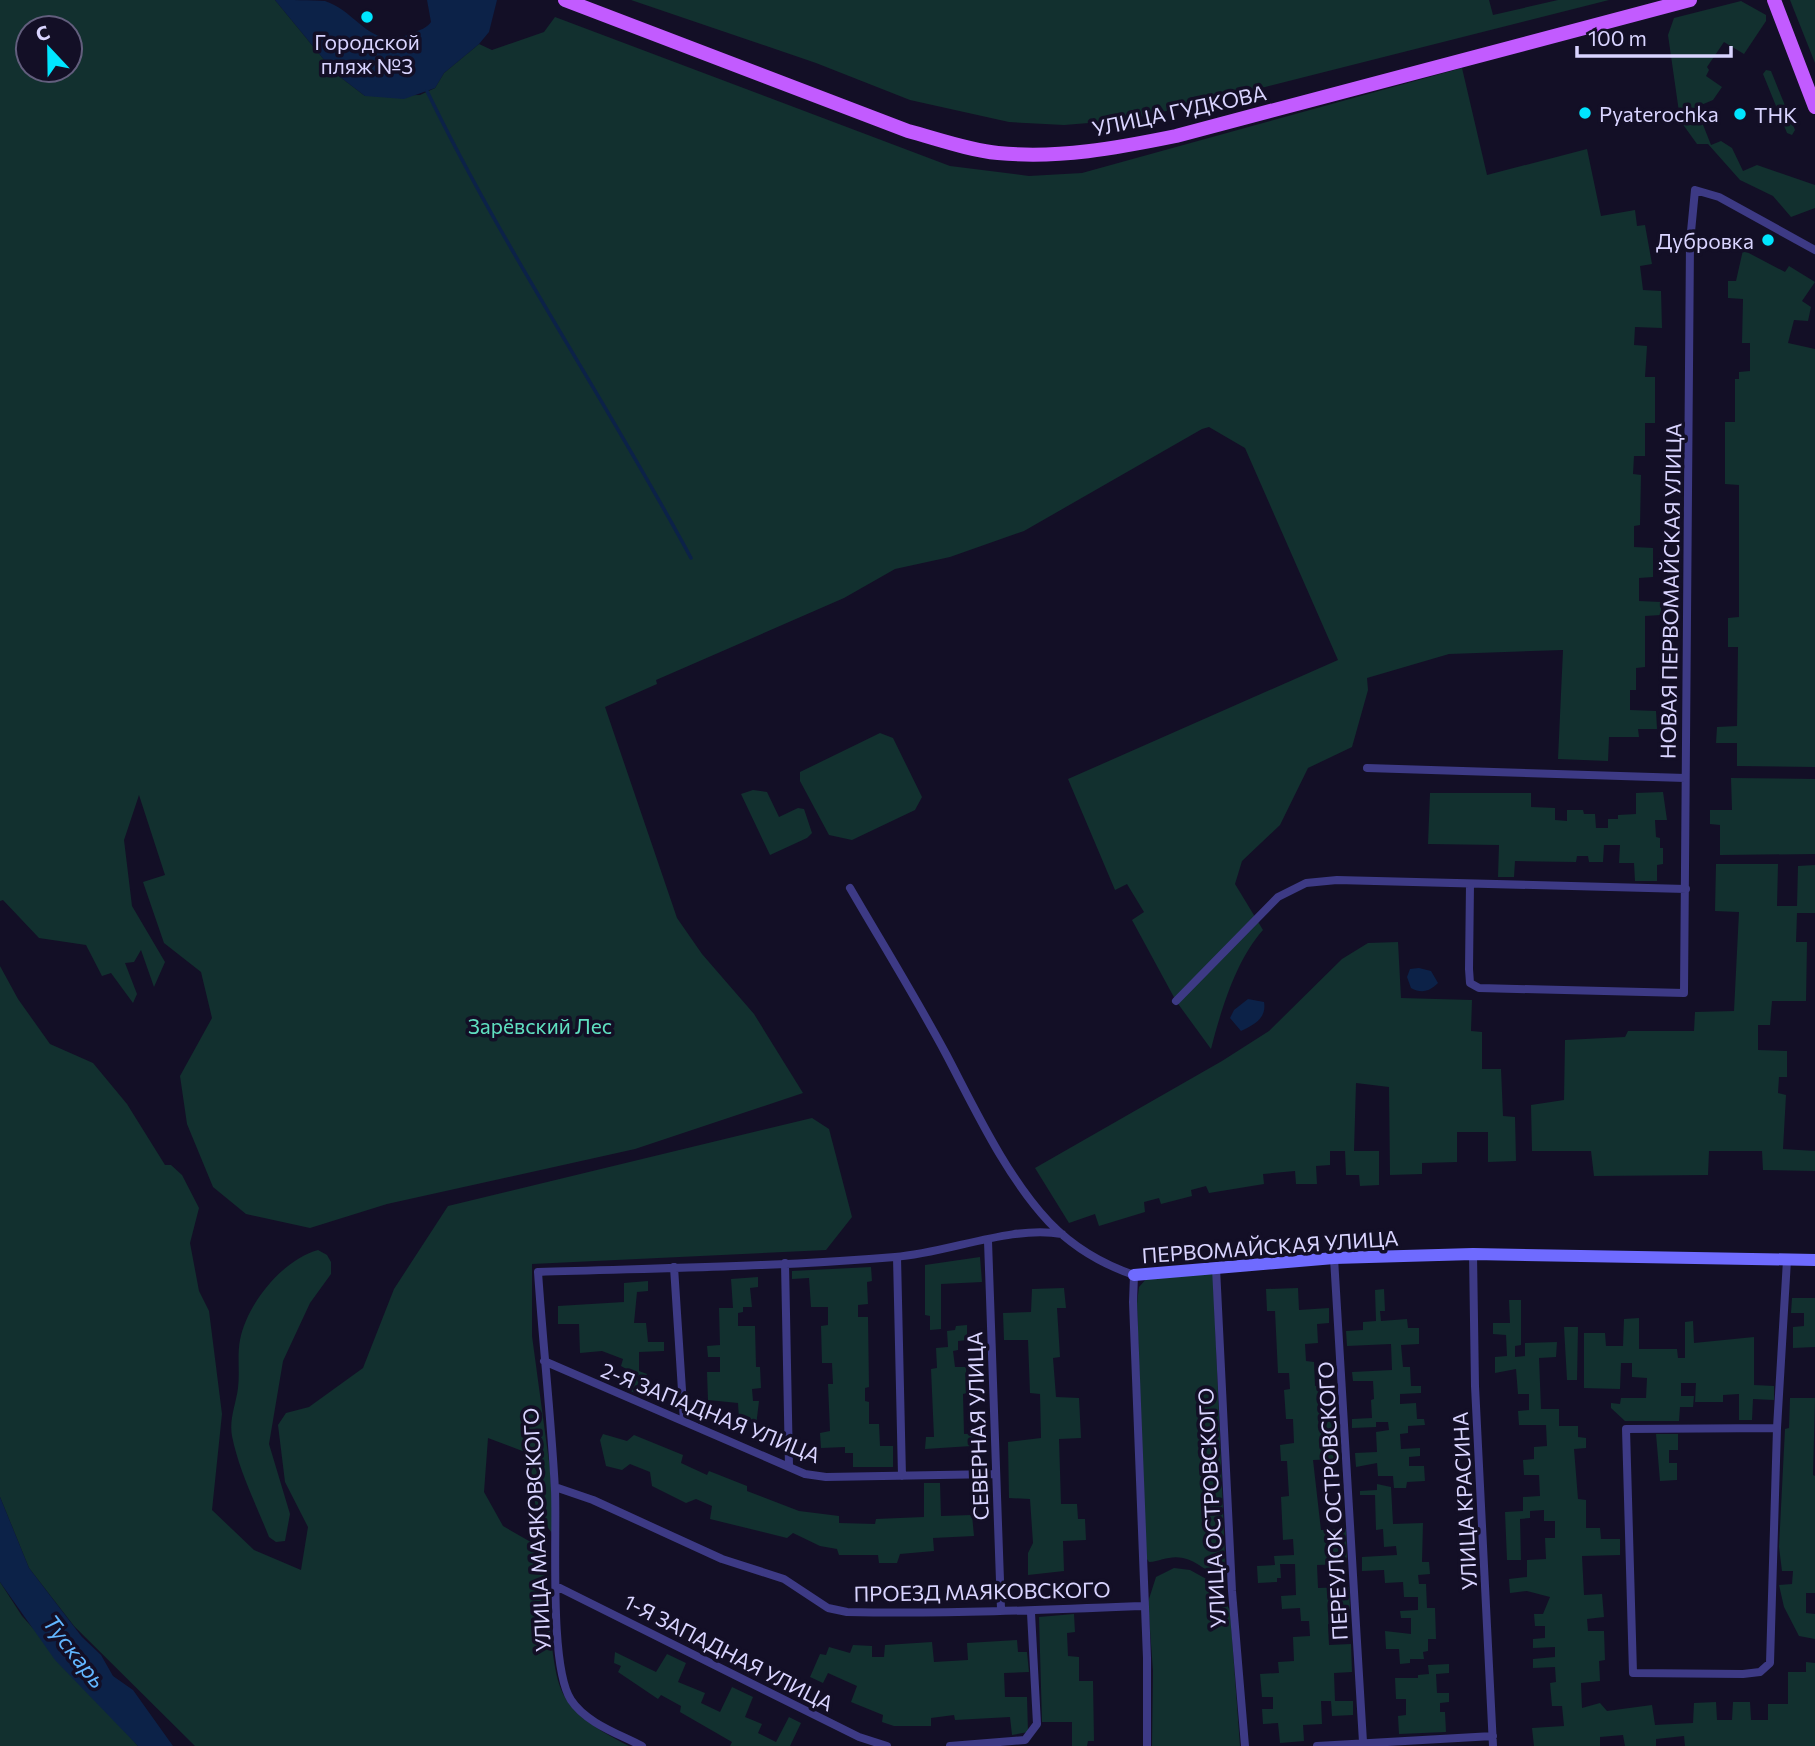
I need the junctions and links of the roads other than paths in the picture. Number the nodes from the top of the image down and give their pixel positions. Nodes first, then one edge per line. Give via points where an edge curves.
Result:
1 (565, 0) edge
2 (1690, 0) edge
3 (1774, 0) edge
4 (1815, 107) edge
5 (1815, 250) edge
6 (1367, 768) dead end
7 (1685, 778) junction
8 (1470, 884) junction
9 (850, 888) dead end
10 (1686, 889) junction
11 (1176, 1001) dead end
12 (1062, 1234) junction
13 (988, 1241) junction
14 (1473, 1254) junction
15 (897, 1257) junction
16 (1334, 1258) junction
17 (1787, 1260) junction
18 (1815, 1260) edge
19 (785, 1263) junction
20 (674, 1268) junction
21 (1216, 1268) junction
22 (1134, 1275) junction
23 (544, 1361) junction
24 (684, 1421) junction
25 (1777, 1428) junction
26 (789, 1466) junction
27 (996, 1474) junction
28 (902, 1476) junction
29 (555, 1487) junction
30 (556, 1586) junction
31 (1143, 1606) junction
32 (1001, 1609) junction
33 (1031, 1613) junction
34 (1493, 1736) junction
35 (1363, 1742) junction
36 (642, 1746) edge
37 (887, 1746) edge
38 (950, 1746) edge
39 (1147, 1746) edge
40 (1245, 1746) edge
41 (1317, 1746) edge
42 (1493, 1746) edge

1 - 2 main road, УЛИЦА ГУДКОВА via 908,131 974,149 1036,155 1119,148 1176,136
3 - 4 main road
5 - 7 street, НОВАЯ ПЕРВОМАЙСКАЯ УЛИЦА via 1719,197 1695,190 1690,243
6 - 7 street
7 - 10 street, НОВАЯ ПЕРВОМАЙСКАЯ УЛИЦА
8 - 10 street
8 - 10 street, НОВАЯ ПЕРВОМАЙСКАЯ УЛИЦА via 1469,970 1471,983 1479,988 1684,993
8 - 11 street via 1337,880 1299,886 1278,897
9 - 12 street, ПЕРВОМАЙСКАЯ УЛИЦА via 998,1148
12 - 13 street via 1032,1232
12 - 22 street, ПЕРВОМАЙСКАЯ УЛИЦА via 1105,1264
13 - 15 street
13 - 27 street, СЕВЕРНАЯ УЛИЦА
14 - 16 street, ПЕРВОМАЙСКАЯ УЛИЦА
14 - 17 street, ПЕРВОМАЙСКАЯ УЛИЦА
14 - 34 street, УЛИЦА КРАСИНА
15 - 19 street
15 - 28 street
16 - 21 street, ПЕРВОМАЙСКАЯ УЛИЦА
16 - 35 street, ПЕРЕУЛОК ОСТРОВСКОГО
17 - 18 street, ПЕРВОМАЙСКАЯ УЛИЦА
17 - 25 street
19 - 20 street
19 - 26 street
20 - 23 street, УЛИЦА МАЯКОВСКОГО via 538,1272
20 - 24 street
21 - 22 street, ПЕРВОМАЙСКАЯ УЛИЦА
21 - 40 street, УЛИЦА ОСТРОВСКОГО via 1231,1591
22 - 31 street
23 - 24 street, 2-Я ЗАПАДНАЯ УЛИЦА
23 - 29 street, УЛИЦА МАЯКОВСКОГО
24 - 26 street, 2-Я ЗАПАДНАЯ УЛИЦА
25 - 25 street via 1770,1663 1760,1672 1743,1674 1633,1673 1626,1429
26 - 28 street, 2-Я ЗАПАДНАЯ УЛИЦА via 826,1477
27 - 28 street, 2-Я ЗАПАДНАЯ УЛИЦА
27 - 32 street, СЕВЕРНАЯ УЛИЦА
29 - 30 street, УЛИЦА МАЯКОВСКОГО
29 - 32 street, ПРОЕЗД МАЯКОВСКОГО via 722,1559 784,1579 828,1608 885,1613
30 - 36 street, УЛИЦА МАЯКОВСКОГО via 563,1682 571,1700 605,1727
30 - 37 street, 1-Я ЗАПАДНАЯ УЛИЦА via 859,1737
31 - 33 street, ПРОЕЗД МАЯКОВСКОГО
31 - 39 street
32 - 33 street, ПРОЕЗД МАЯКОВСКОГО
33 - 38 street via 1037,1724 1032,1734 1025,1740
34 - 35 street
34 - 42 street, УЛИЦА КРАСИНА
35 - 41 street

